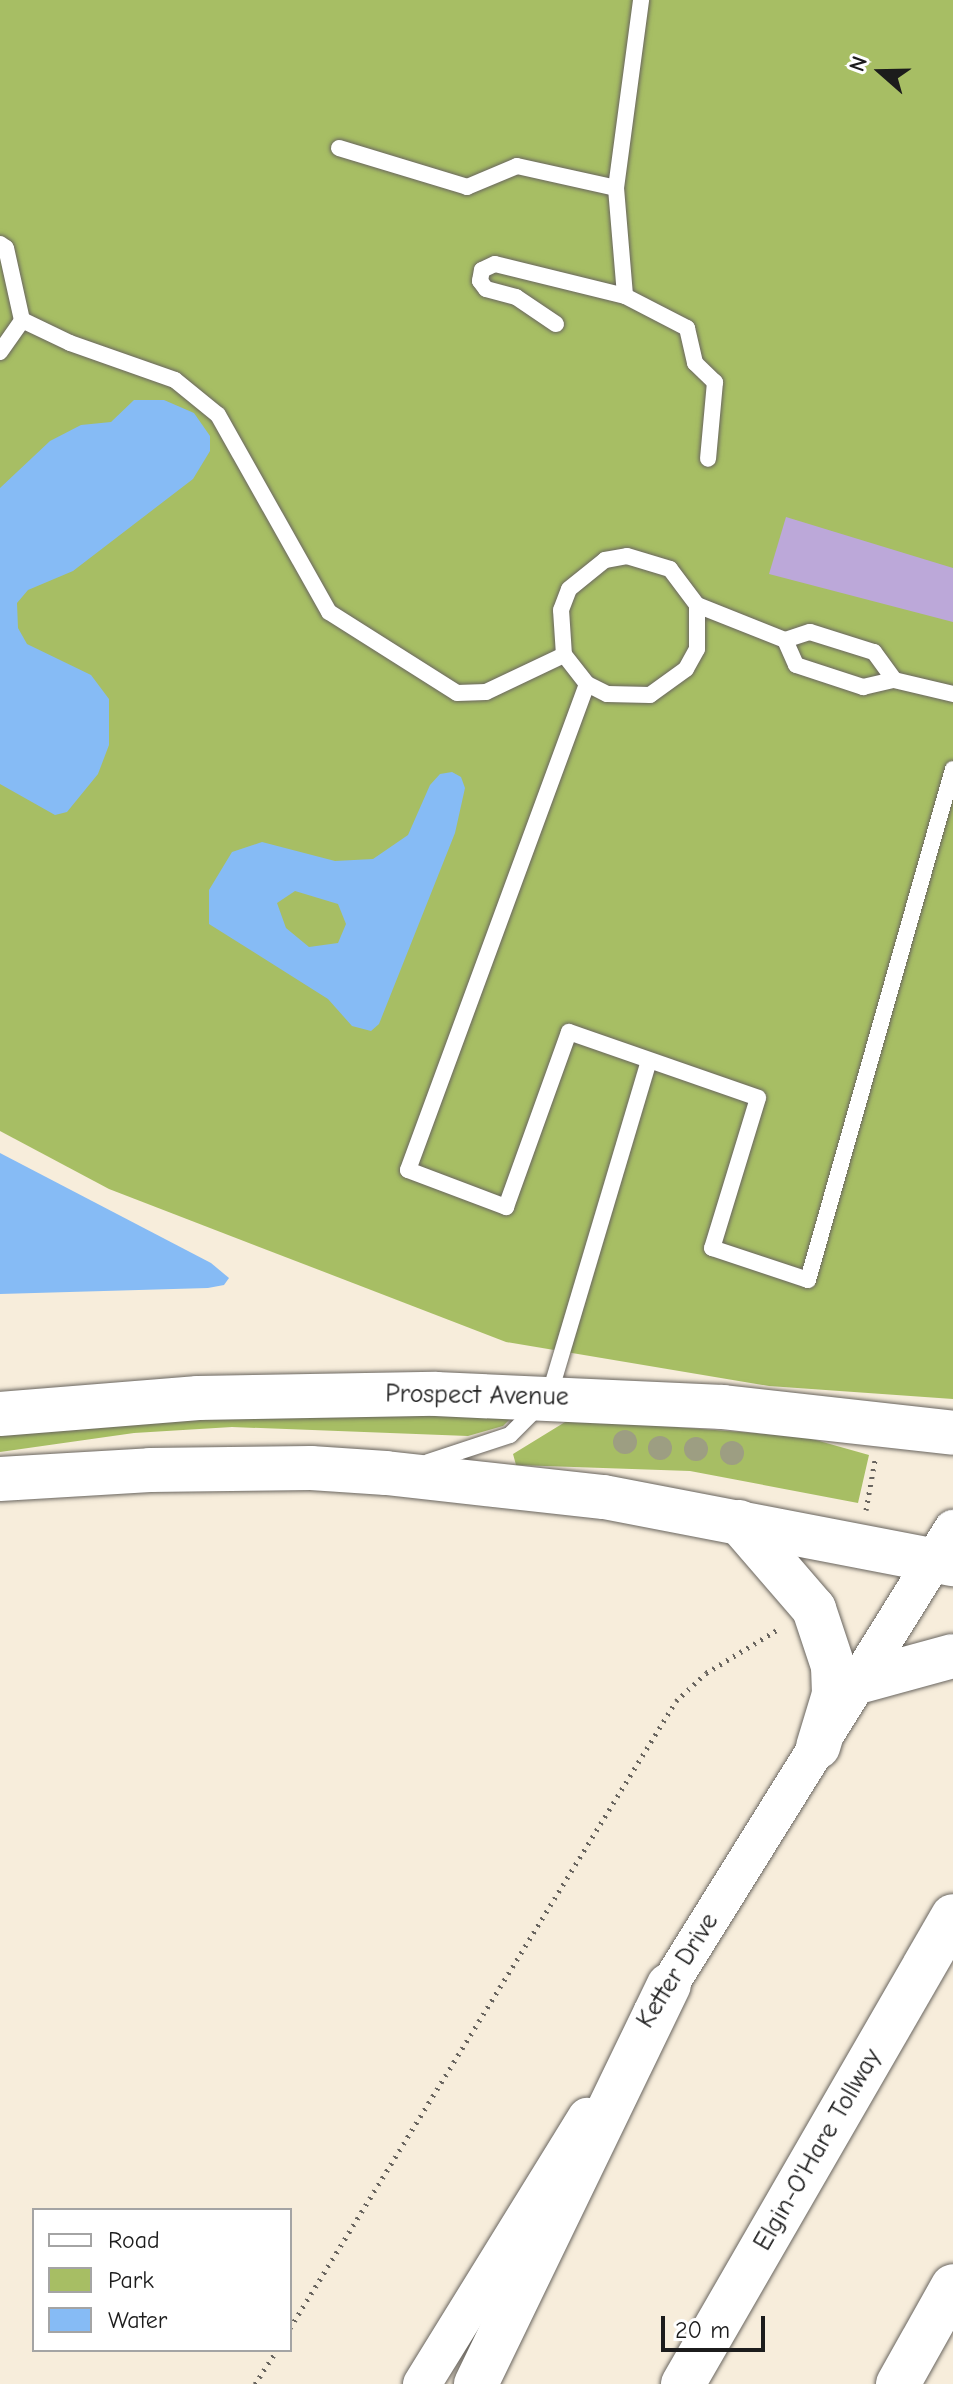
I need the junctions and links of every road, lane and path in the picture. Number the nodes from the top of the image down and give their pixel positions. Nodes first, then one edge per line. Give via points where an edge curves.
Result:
1 (641, 0) edge
2 (339, 148) dead end
3 (616, 188) junction
4 (0, 244) edge
5 (625, 296) junction
6 (22, 320) junction
7 (556, 324) dead end
8 (0, 352) edge
9 (708, 459) dead end
10 (697, 605) junction
11 (785, 640) junction
12 (564, 655) junction
13 (894, 680) junction
14 (587, 684) junction
15 (953, 694) edge
16 (953, 769) edge
17 (648, 1063) junction
18 (549, 1396) junction
19 (0, 1414) edge
20 (953, 1433) edge
21 (875, 1457) dead end
22 (386, 1473) junction
23 (0, 1479) edge
24 (867, 1506) dead end
25 (739, 1522) junction
26 (947, 1551) edge
27 (789, 1623) dead end
28 (953, 1656) edge
29 (858, 1682) junction
30 (818, 1747) junction
31 (953, 1916) edge
32 (669, 1985) junction
33 (953, 2286) edge
34 (292, 2325) edge
35 (276, 2352) edge
36 (255, 2384) edge
37 (422, 2384) edge
38 (476, 2384) edge
39 (683, 2384) edge
40 (898, 2384) edge

1 - 3 lane
2 - 3 lane via 467,187 517,166
3 - 5 lane
4 - 6 lane via 6,248
5 - 7 lane via 495,264 482,270 480,281 486,289 516,297
5 - 9 lane via 687,328 695,363 715,382
6 - 8 lane
6 - 12 lane via 175,380 218,415 329,612 457,693 486,692
10 - 11 lane
10 - 12 lane via 670,569 638,557 605,560 569,589 561,610
10 - 14 lane via 697,649 671,685 629,698
11 - 13 lane via 810,632 874,652
11 - 13 lane via 796,665 863,687
12 - 14 lane
13 - 15 lane
14 - 17 lane via 408,1170 506,1207 569,1032
16 - 17 lane via 808,1280 712,1248 758,1098
17 - 18 lane
18 - 19 main road, Prospect Avenue via 275,1395
18 - 20 main road, Prospect Avenue via 723,1407
18 - 22 lane via 531,1419 486,1447
21 - 24 path
22 - 23 main road via 311,1468 150,1470
22 - 25 main road via 604,1497
25 - 26 main road
25 - 30 main road via 814,1609 833,1666 834,1694
26 - 29 street, Ketter Drive
27 - 34 path via 706,1673 676,1701
28 - 29 main road
29 - 30 street, Ketter Drive
30 - 32 street, Ketter Drive
31 - 39 main road, Elgin-O'Hare Tollway
32 - 37 street, Ketter Drive
32 - 38 main road
33 - 40 main road
35 - 36 path

